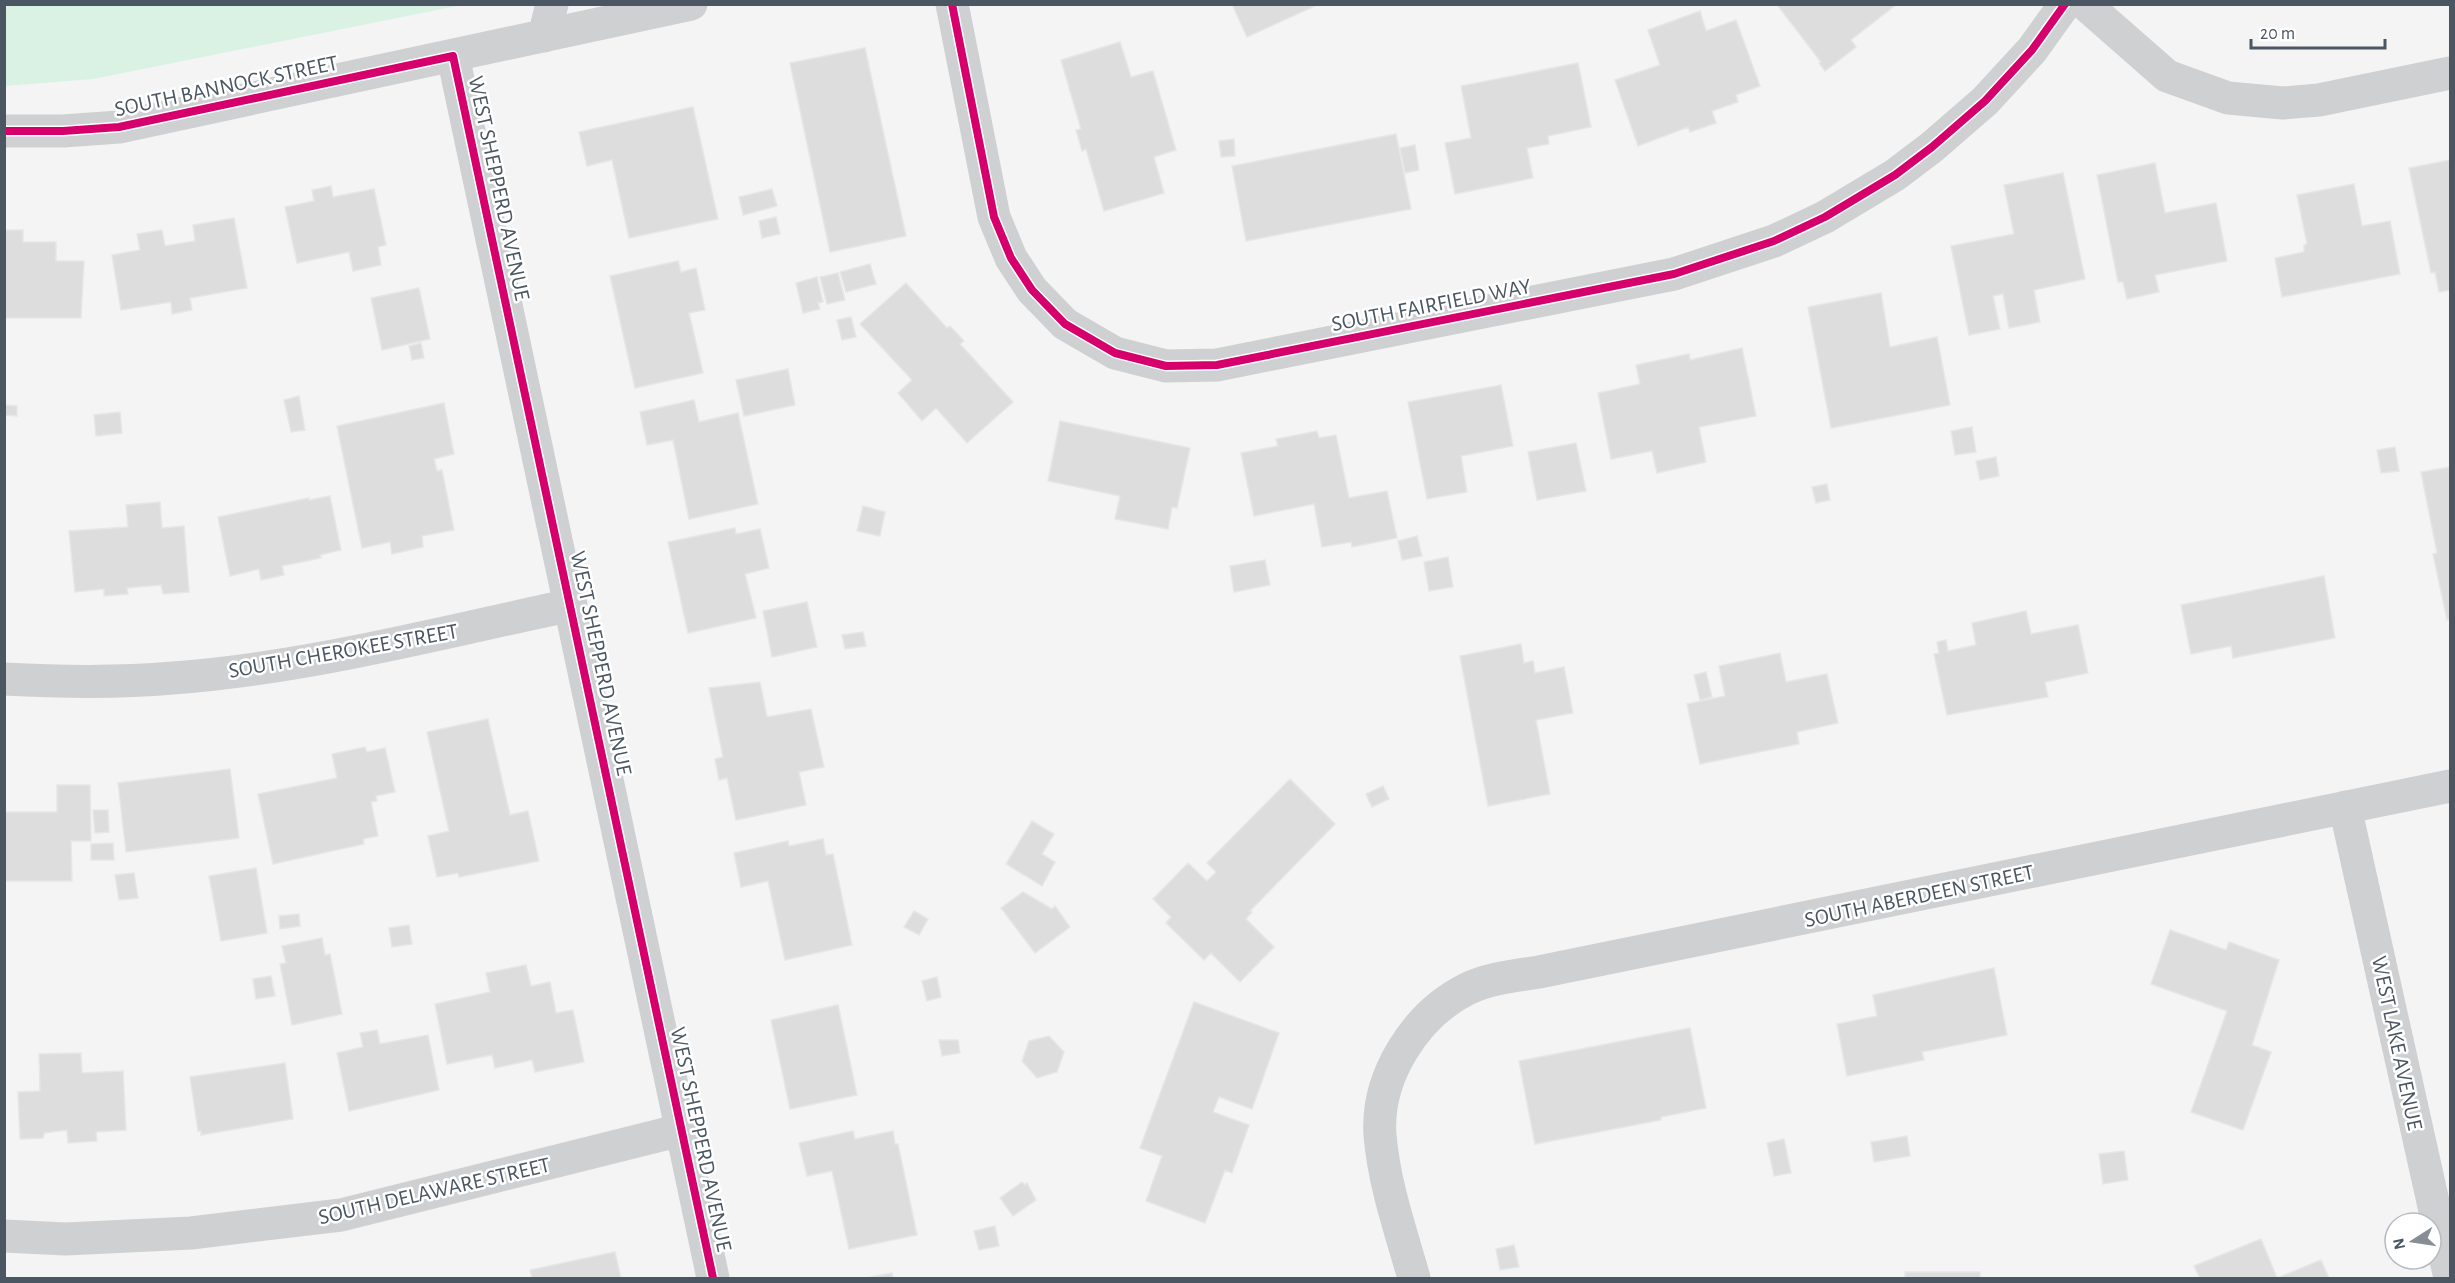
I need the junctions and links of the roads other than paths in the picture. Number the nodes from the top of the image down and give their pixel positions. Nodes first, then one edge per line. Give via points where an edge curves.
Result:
1 (552, 4) edge
2 (691, 4) edge
3 (952, 4) edge
4 (2065, 4) edge
5 (2085, 4) edge
6 (544, 36) junction
7 (453, 56) junction
8 (2451, 73) edge
9 (4, 131) edge
10 (571, 605) junction
11 (4, 680) edge
12 (2451, 786) edge
13 (2346, 807) junction
14 (681, 1130) junction
15 (4, 1236) edge
16 (713, 1278) edge
17 (1414, 1278) edge
18 (2450, 1278) edge

1 - 6 street
2 - 6 street, SOUTH BANNOCK STREET
3 - 4 street, SOUTH FAIRFIELD WAY via 994,217 1011,258 1032,290 1065,324 1115,353 1166,366 1217,365 1662,277 1774,241 1825,217 1932,147 1985,101 2032,50
5 - 8 street via 2167,76 2228,98 2283,104 2319,100
6 - 7 street, SOUTH BANNOCK STREET
7 - 9 street, SOUTH BANNOCK STREET via 119,127
7 - 10 street, WEST SHEPPERD AVENUE
10 - 11 street, SOUTH CHEROKEE STREET via 297,662 174,678
10 - 14 street, WEST SHEPPERD AVENUE
12 - 13 street, SOUTH ABERDEEN STREET
13 - 17 street, SOUTH ABERDEEN STREET via 1501,978 1468,989 1441,1007 1407,1043 1391,1074 1382,1104 1380,1135 1390,1191
13 - 18 street, WEST LAKE AVENUE
14 - 15 street, SOUTH DELAWARE STREET via 341,1215 191,1233 66,1239
14 - 16 street, WEST SHEPPERD AVENUE

